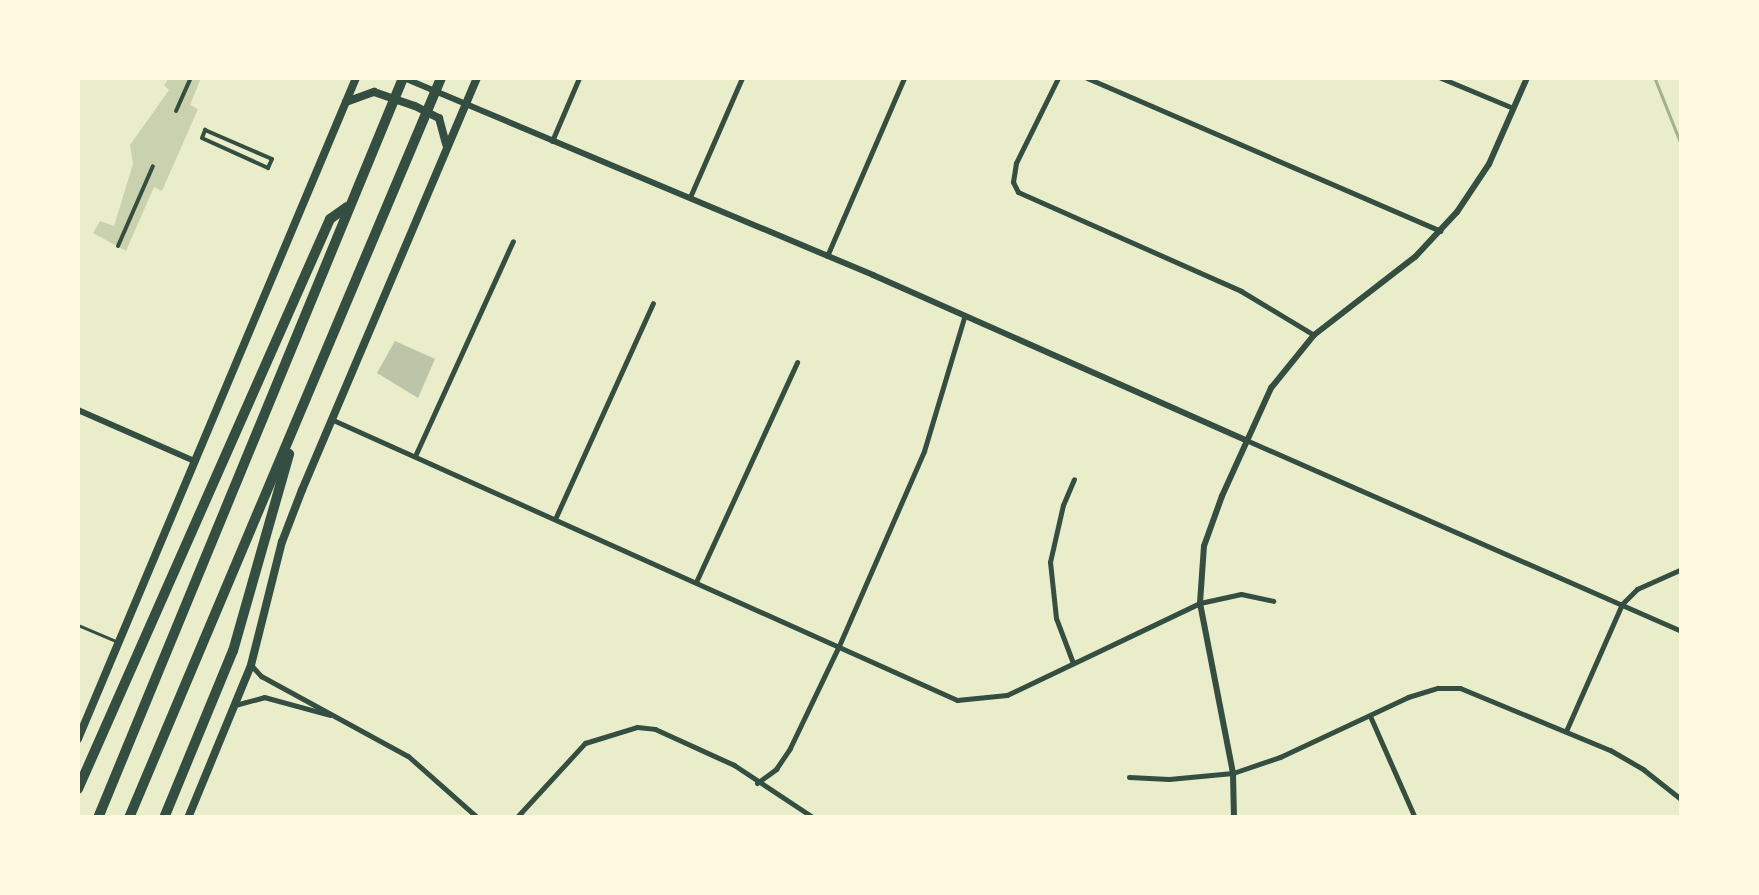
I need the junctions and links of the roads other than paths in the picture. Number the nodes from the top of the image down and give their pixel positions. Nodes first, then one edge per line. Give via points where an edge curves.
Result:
1 (191, 78) edge
2 (356, 78) edge
3 (403, 78) edge
4 (441, 78) edge
5 (477, 78) edge
6 (580, 78) edge
7 (742, 78) edge
8 (904, 78) edge
9 (1058, 78) edge
10 (1087, 78) edge
11 (1441, 78) edge
12 (1527, 78) edge
13 (346, 102) junction
14 (466, 104) junction
15 (1513, 108) junction
16 (176, 112) dead end
17 (217, 136) junction
18 (552, 140) junction
19 (229, 141) junction
20 (214, 144) junction
21 (240, 146) junction
22 (226, 149) junction
23 (446, 149) junction
24 (253, 151) junction
25 (237, 154) junction
26 (263, 155) junction
27 (249, 160) junction
28 (258, 164) junction
29 (152, 166) dead end
30 (690, 198) junction
31 (348, 206) junction
32 (1440, 232) junction
33 (514, 241) dead end
34 (118, 246) dead end
35 (827, 256) junction
36 (653, 303) dead end
37 (964, 318) junction
38 (1314, 334) junction
39 (328, 345) junction
40 (797, 362) dead end
41 (78, 410) edge
42 (330, 419) junction
43 (1246, 440) junction
44 (415, 456) junction
45 (194, 461) junction
46 (1074, 479) dead end
47 (556, 519) junction
48 (1682, 569) edge
49 (695, 583) junction
50 (1273, 601) dead end
51 (1200, 603) junction
52 (1622, 604) junction
53 (78, 625) edge
54 (1682, 630) edge
55 (118, 642) junction
56 (838, 648) junction
57 (1072, 662) junction
58 (251, 664) junction
59 (235, 705) junction
60 (333, 715) junction
61 (1370, 716) junction
62 (1566, 731) junction
63 (78, 739) edge
64 (1234, 773) junction
65 (1129, 777) dead end
66 (757, 783) junction
67 (78, 789) edge
68 (1682, 800) edge
69 (98, 818) edge
70 (129, 818) edge
71 (164, 818) edge
72 (188, 818) edge
73 (478, 818) edge
74 (516, 818) edge
75 (814, 818) edge
76 (1234, 818) edge
77 (1415, 818) edge

1 - 16 street
2 - 13 main road
3 - 14 street
3 - 31 highway
4 - 39 highway
5 - 14 main road
6 - 18 street
7 - 30 street
8 - 35 street
9 - 38 street via 1013,172 1018,192 1241,291
10 - 32 street
11 - 15 street
12 - 15 street
13 - 23 main road via 374,92 439,118
13 - 45 main road
14 - 18 street
14 - 23 main road
15 - 32 street via 1473,190
17 - 19 street
17 - 20 street
17 - 20 street via 205,130 202,138
18 - 30 street
19 - 21 street
19 - 22 street
20 - 22 street
21 - 24 street
21 - 25 street
22 - 25 street
23 - 42 main road
24 - 26 street
24 - 27 street
25 - 27 street
26 - 28 street
26 - 28 street via 272,159 268,168
27 - 28 street
29 - 34 street
30 - 35 street
31 - 67 highway via 330,219
31 - 69 highway
32 - 38 street
33 - 44 street
35 - 37 street
36 - 47 street
37 - 43 street
37 - 56 street via 924,451
38 - 43 street via 1271,388
39 - 70 highway
39 - 71 highway via 277,488 233,651
40 - 49 street
41 - 45 street
42 - 44 street
42 - 58 main road via 282,542
43 - 51 street via 1204,546
43 - 52 street
44 - 47 street
45 - 55 main road
46 - 57 street via 1050,562 1056,618
47 - 49 street
48 - 52 street via 1637,588
49 - 56 street
50 - 51 street via 1240,594
51 - 57 street
51 - 64 street
52 - 54 street
52 - 62 street
53 - 55 lane
55 - 63 main road
56 - 57 street via 972,702 1007,695
56 - 66 street via 790,748
58 - 59 main road
58 - 60 street
59 - 60 street via 264,697
59 - 72 main road
60 - 73 street via 408,756
61 - 62 street via 1438,688 1460,688
61 - 64 street
61 - 77 street
62 - 68 street via 1644,770
64 - 65 street
64 - 76 street
66 - 74 street via 655,728 620,729 585,743
66 - 75 street

